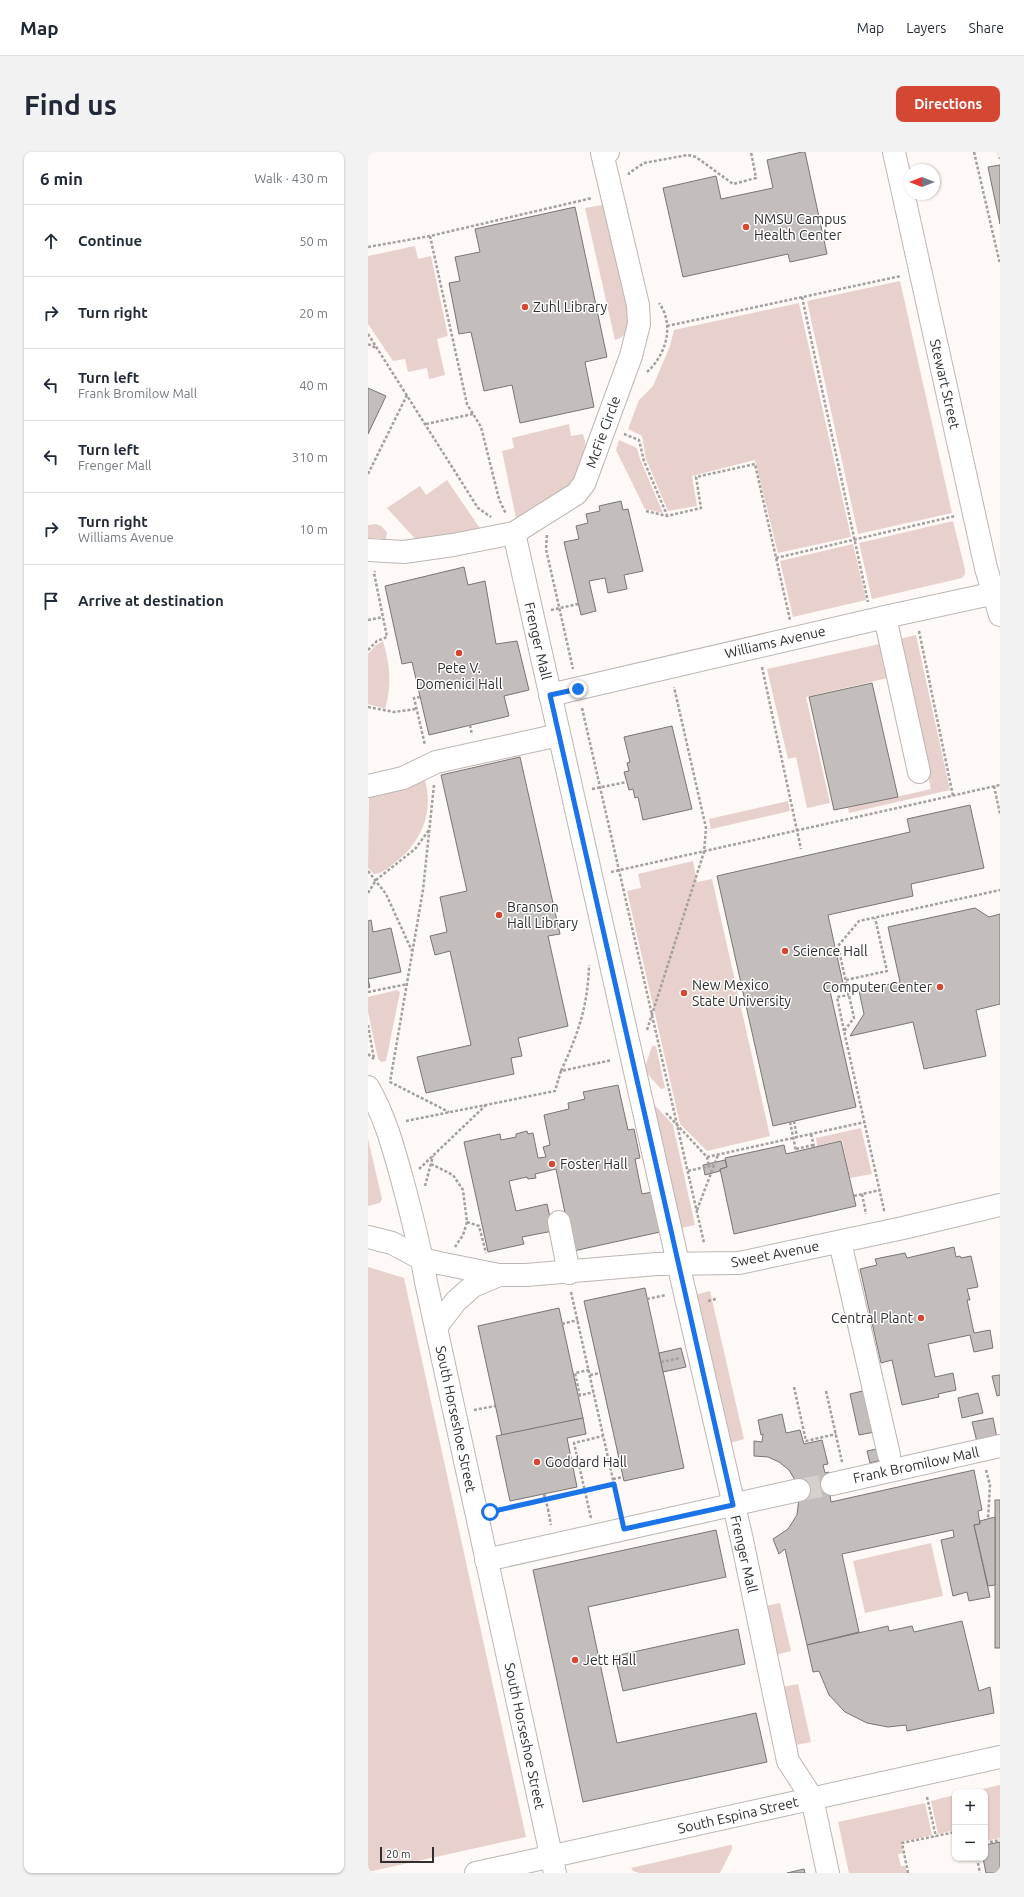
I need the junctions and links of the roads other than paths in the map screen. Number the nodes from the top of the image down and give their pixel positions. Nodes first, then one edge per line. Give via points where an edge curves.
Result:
1 (894, 152) edge
2 (605, 153) edge
3 (514, 533) junction
4 (377, 551) edge
5 (997, 593) edge
6 (880, 609) junction
7 (1000, 615) edge
8 (550, 695) junction
9 (559, 734) junction
10 (919, 772) dead end
11 (368, 786) edge
12 (368, 1087) edge
13 (1000, 1205) edge
14 (559, 1222) dead end
15 (368, 1237) edge
16 (840, 1242) junction
17 (422, 1259) junction
18 (678, 1263) junction
19 (499, 1275) junction
20 (570, 1283) junction
21 (436, 1327) junction
22 (991, 1448) edge
23 (890, 1455) dead end
24 (839, 1482) tunnel mouth
25 (799, 1490) tunnel mouth
26 (733, 1505) junction
27 (486, 1560) junction
28 (1000, 1757) edge
29 (812, 1798) junction
30 (554, 1865) edge
31 (476, 1873) edge
32 (828, 1873) edge

1 - 5 street, Stewart Street via 984,561
2 - 3 street, McFie Circle via 638,305 639,324 631,356 584,484 576,494
3 - 4 street, McFie Circle via 404,552
3 - 8 street, Frenger Mall
5 - 6 street, Williams Avenue
5 - 7 street, Stewart Street
6 - 8 street, Williams Avenue
6 - 10 street
8 - 9 street, Frenger Mall
9 - 11 street via 433,764 403,778
9 - 18 street, Frenger Mall
12 - 17 street, South Horseshoe Street via 387,1125
13 - 16 street, Sweet Avenue
14 - 20 street
15 - 17 street, Sweet Avenue via 392,1243
16 - 18 street, Sweet Avenue via 739,1263
16 - 23 street
17 - 19 street, Sweet Avenue
17 - 21 street, South Horseshoe Street
18 - 20 street, Sweet Avenue
18 - 26 street, Frenger Mall
19 - 20 street, Sweet Avenue
19 - 21 street, Sweet Avenue via 473,1286 456,1301
21 - 27 street, South Horseshoe Street
22 - 24 street, Frank Bromilow Mall
25 - 26 street
26 - 27 street
26 - 29 street, Frenger Mall via 788,1761
27 - 30 street, South Horseshoe Street
28 - 29 street, South Espina Street
29 - 30 street, South Espina Street
29 - 32 street
30 - 31 street, South Espina Street

